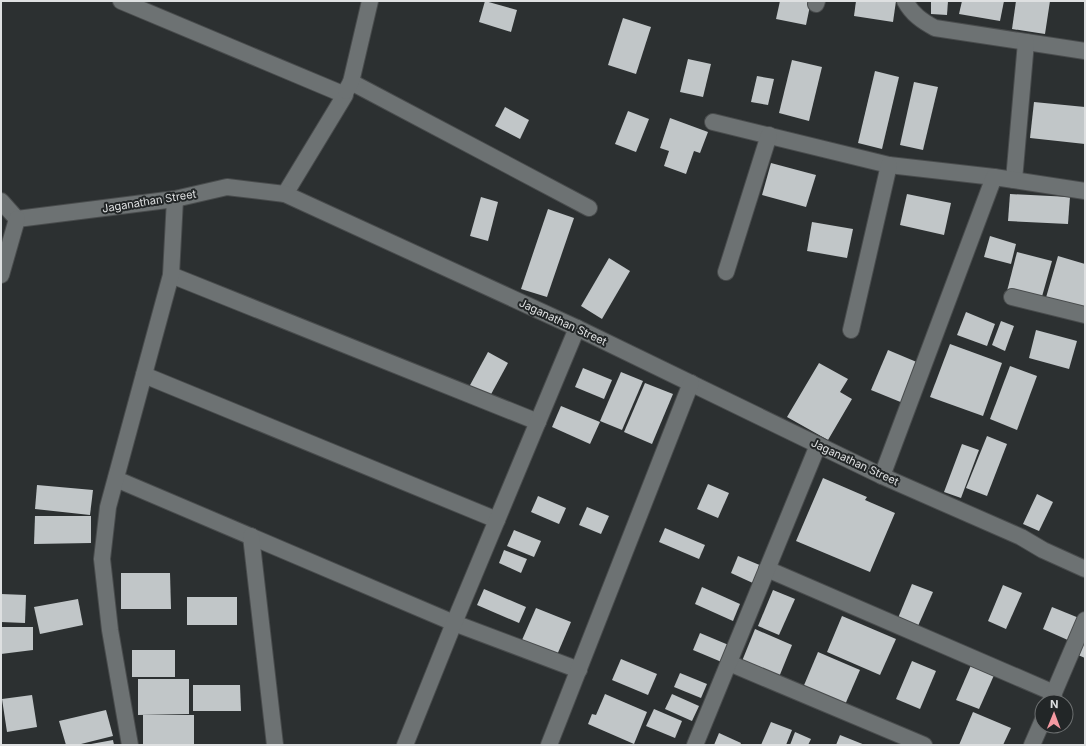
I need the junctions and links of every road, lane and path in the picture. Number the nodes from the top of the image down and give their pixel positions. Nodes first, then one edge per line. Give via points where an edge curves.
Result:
1 (121, 1) edge
2 (370, 1) edge
3 (905, 1) edge
4 (1026, 42) junction
5 (1085, 51) edge
6 (348, 88) junction
7 (713, 122) dead end
8 (769, 135) junction
9 (889, 165) junction
10 (994, 177) junction
11 (1014, 180) junction
12 (1085, 191) edge
13 (285, 194) junction
14 (175, 200) junction
15 (1, 201) edge
16 (589, 208) dead end
17 (16, 219) junction
18 (726, 272) dead end
19 (1, 275) edge
20 (171, 275) junction
21 (1012, 296) dead end
22 (1085, 315) edge
23 (577, 328) junction
24 (851, 330) dead end
25 (144, 375) junction
26 (691, 383) junction
27 (538, 422) junction
28 (818, 445) junction
29 (882, 476) junction
30 (116, 479) junction
31 (497, 520) junction
32 (251, 536) junction
33 (767, 569) junction
34 (1085, 569) edge
35 (1085, 620) edge
36 (454, 623) junction
37 (729, 663) junction
38 (579, 670) junction
39 (1043, 694) edge
40 (1054, 694) edge
41 (1037, 734) edge
42 (130, 745) edge
43 (275, 745) edge
44 (405, 745) edge
45 (549, 745) edge
46 (695, 745) edge
47 (924, 745) edge
48 (1032, 745) edge

1 - 6 street
2 - 6 street
3 - 4 street via 914,14 935,28
4 - 5 street
4 - 11 street
6 - 13 street
6 - 16 street
7 - 8 street
8 - 9 street
8 - 18 street
9 - 10 street
9 - 24 street
10 - 11 street
10 - 29 street
11 - 12 street
13 - 14 street, Jaganathan Street via 227,187
13 - 23 street, Jaganathan Street
14 - 17 street, Jaganathan Street
14 - 20 street
15 - 17 street
17 - 19 street
20 - 25 street
20 - 27 street
21 - 22 street
23 - 26 street, Jaganathan Street
23 - 27 street
25 - 30 street
25 - 31 street
26 - 28 street, Jaganathan Street
26 - 38 street
27 - 31 street
28 - 29 street, Jaganathan Street
28 - 33 street
29 - 34 street, Jaganathan Street via 1021,537 1042,550
30 - 32 street
30 - 42 street via 108,507 102,559 110,630
31 - 36 street
32 - 36 street
32 - 43 street
33 - 37 street
33 - 39 street
35 - 40 street
36 - 38 street
36 - 44 street
37 - 46 street
37 - 47 street
38 - 45 street
41 - 48 street

